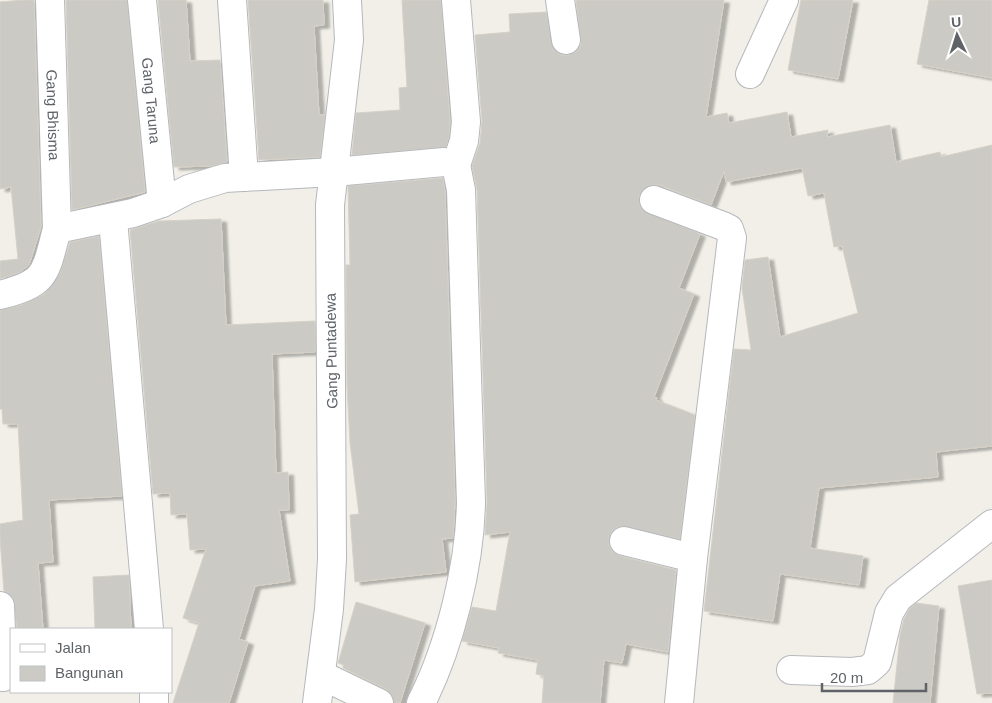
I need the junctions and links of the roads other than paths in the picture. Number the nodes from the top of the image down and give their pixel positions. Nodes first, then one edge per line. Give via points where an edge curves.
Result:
1 (50, 0) edge
2 (142, 0) edge
3 (232, 0) edge
4 (347, 0) edge
5 (456, 0) edge
6 (560, 0) edge
7 (784, 0) edge
8 (566, 40) dead end
9 (750, 74) dead end
10 (456, 166) junction
11 (334, 172) junction
12 (244, 177) junction
13 (654, 200) dead end
14 (162, 203) junction
15 (113, 220) dead end
16 (58, 229) junction
17 (0, 296) edge
18 (992, 524) edge
19 (624, 541) dead end
20 (693, 558) junction
21 (0, 606) edge
22 (149, 628) edge
23 (791, 670) dead end
24 (320, 675) junction
25 (3, 678) dead end
26 (317, 703) edge
27 (379, 703) edge
28 (421, 703) edge
29 (679, 703) edge

1 - 16 street, Gang Bhisma
2 - 14 street, Gang Taruna
3 - 12 street
4 - 11 street, Gang Puntadewa via 348,40
5 - 10 street via 466,122
6 - 8 street
7 - 9 street
10 - 11 street via 444,162
10 - 28 street via 461,190 470,538 467,564 445,642
11 - 12 street
11 - 24 street, Gang Puntadewa via 330,205 334,525 329,609
12 - 14 street via 209,182
13 - 20 street via 723,226 729,229 732,238
14 - 16 street via 113,219
15 - 22 street
16 - 17 street, Gang Bhisma via 47,269 40,278 22,290
18 - 23 street via 898,598 889,613 877,662 868,670
19 - 20 street
20 - 29 street
21 - 25 street
24 - 26 street, Gang Puntadewa
24 - 27 street

